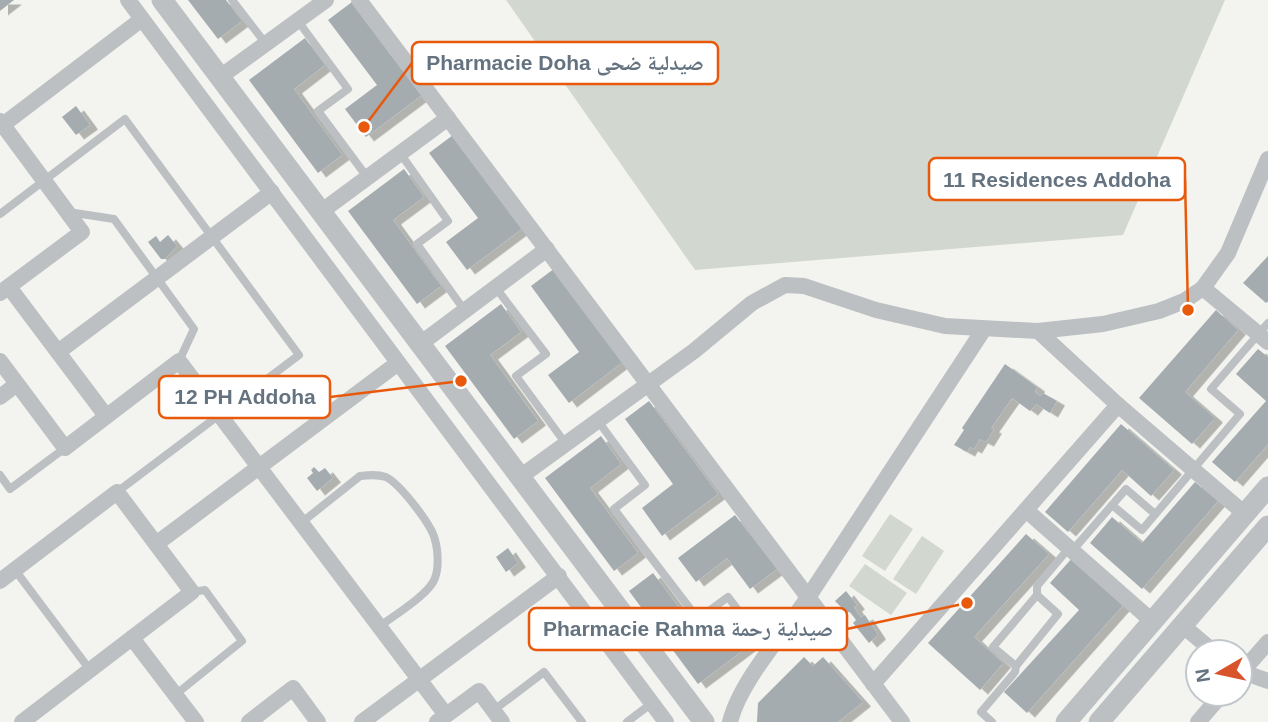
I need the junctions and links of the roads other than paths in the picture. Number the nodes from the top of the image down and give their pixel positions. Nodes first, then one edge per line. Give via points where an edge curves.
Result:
1 (128, 0) edge
2 (162, 0) edge
3 (232, 0) edge
4 (327, 0) edge
5 (359, 0) edge
6 (142, 19) junction
7 (298, 20) junction
8 (266, 44) junction
9 (220, 77) junction
10 (448, 117) junction
11 (1, 125) edge
12 (400, 153) junction
13 (1268, 159) edge
14 (368, 177) junction
15 (43, 181) junction
16 (272, 192) junction
17 (66, 211) junction
18 (322, 211) junction
19 (0, 214) edge
20 (212, 237) junction
21 (547, 250) junction
22 (158, 278) junction
23 (496, 288) junction
24 (1202, 288) junction
25 (5, 290) edge
26 (465, 311) junction
27 (984, 329) junction
28 (1038, 331) junction
29 (1265, 333) edge
30 (420, 344) junction
31 (58, 352) junction
32 (179, 360) junction
33 (0, 361) edge
34 (398, 363) junction
35 (17, 384) junction
36 (648, 384) junction
37 (0, 397) edge
38 (1118, 405) junction
39 (220, 415) junction
40 (106, 416) junction
41 (598, 421) junction
42 (566, 444) junction
43 (65, 448) junction
44 (259, 467) junction
45 (1194, 469) junction
46 (0, 475) edge
47 (520, 477) junction
48 (1268, 488) edge
49 (117, 492) junction
50 (1112, 505) junction
51 (1026, 510) junction
52 (1155, 514) junction
53 (1245, 514) junction
54 (301, 523) junction
55 (1268, 526) edge
56 (156, 544) junction
57 (1071, 549) junction
58 (15, 570) junction
59 (559, 576) junction
60 (0, 581) edge
61 (192, 592) junction
62 (1037, 595) junction
63 (807, 598) junction
64 (1152, 621) junction
65 (1182, 625) junction
66 (379, 627) junction
67 (132, 638) junction
68 (1197, 638) edge
69 (1268, 642) edge
70 (770, 652) junction
71 (1254, 658) edge
72 (1016, 666) junction
73 (90, 670) junction
74 (419, 680) junction
75 (873, 684) junction
76 (175, 695) junction
77 (652, 703) junction
78 (1210, 708) edge
79 (498, 716) edge
80 (442, 719) edge
81 (22, 722) edge
82 (196, 722) edge
83 (249, 722) edge
84 (318, 722) edge
85 (362, 722) edge
86 (582, 722) edge
87 (626, 722) edge
88 (666, 722) edge
89 (704, 722) edge
90 (730, 722) edge
91 (902, 722) edge
92 (992, 722) edge
93 (1066, 722) edge
94 (1099, 722) edge
95 (1198, 722) edge

1 - 6 street
2 - 9 street
3 - 8 lane
4 - 7 street
5 - 10 street
6 - 11 street
6 - 16 street
7 - 8 street
7 - 14 lane via 348,89 318,111
8 - 9 street
9 - 18 street
10 - 12 street
10 - 21 street
11 - 15 street
12 - 14 street
12 - 26 lane via 448,221 417,244
13 - 24 street via 1228,253
14 - 18 street
15 - 17 street
15 - 19 lane
15 - 20 lane via 125,119
16 - 20 street
16 - 34 street
17 - 22 lane via 114,219
17 - 25 street via 82,232
18 - 30 street
20 - 22 street
20 - 39 lane via 299,355
21 - 23 street
21 - 36 street
22 - 31 street
22 - 32 lane via 194,329
23 - 26 street
23 - 42 lane via 546,354 516,376
24 - 28 street via 1184,301 1132,318
24 - 29 street
25 - 31 street
26 - 30 street
27 - 28 street
27 - 36 street via 907,319 804,286 785,285 752,303
27 - 63 street
28 - 38 street
29 - 45 lane via 1211,389 1240,414
30 - 47 street
31 - 40 street
32 - 39 street
32 - 40 street
33 - 35 street
34 - 44 street
34 - 59 street
35 - 37 street
35 - 43 street
36 - 41 street
36 - 63 street
38 - 45 street
38 - 51 street
39 - 44 street
39 - 49 lane
40 - 43 street
41 - 42 street
41 - 70 lane via 645,485 614,509 698,619 728,597
42 - 47 street
43 - 46 lane via 10,489
44 - 54 street
44 - 56 street
45 - 52 lane
45 - 53 street
47 - 89 street
48 - 53 street
49 - 56 street
49 - 58 street
50 - 52 lane via 1126,489
50 - 52 lane via 1142,530
50 - 57 lane
51 - 57 street
51 - 75 street
53 - 64 street
54 - 66 street
54 - 66 lane via 360,477 372,474 398,485 431,529 436,576 431,586
55 - 65 street
56 - 61 street
57 - 62 lane via 1037,586
57 - 64 street
58 - 60 street
58 - 73 lane
59 - 74 street
59 - 77 street
61 - 67 street
61 - 76 lane via 205,590 242,640
62 - 72 lane via 1058,614
62 - 72 lane via 993,647
63 - 70 street
63 - 75 street
64 - 93 street
65 - 68 street
65 - 94 street
66 - 74 street
67 - 73 street
67 - 76 street
69 - 71 street
70 - 90 street via 738,700
72 - 92 lane via 1016,672 981,712
73 - 81 street
74 - 80 street
74 - 85 street
75 - 91 street
76 - 82 street
77 - 87 lane
77 - 88 street
78 - 95 street
79 - 80 street via 479,691
79 - 86 lane via 544,672
83 - 84 street via 293,688

